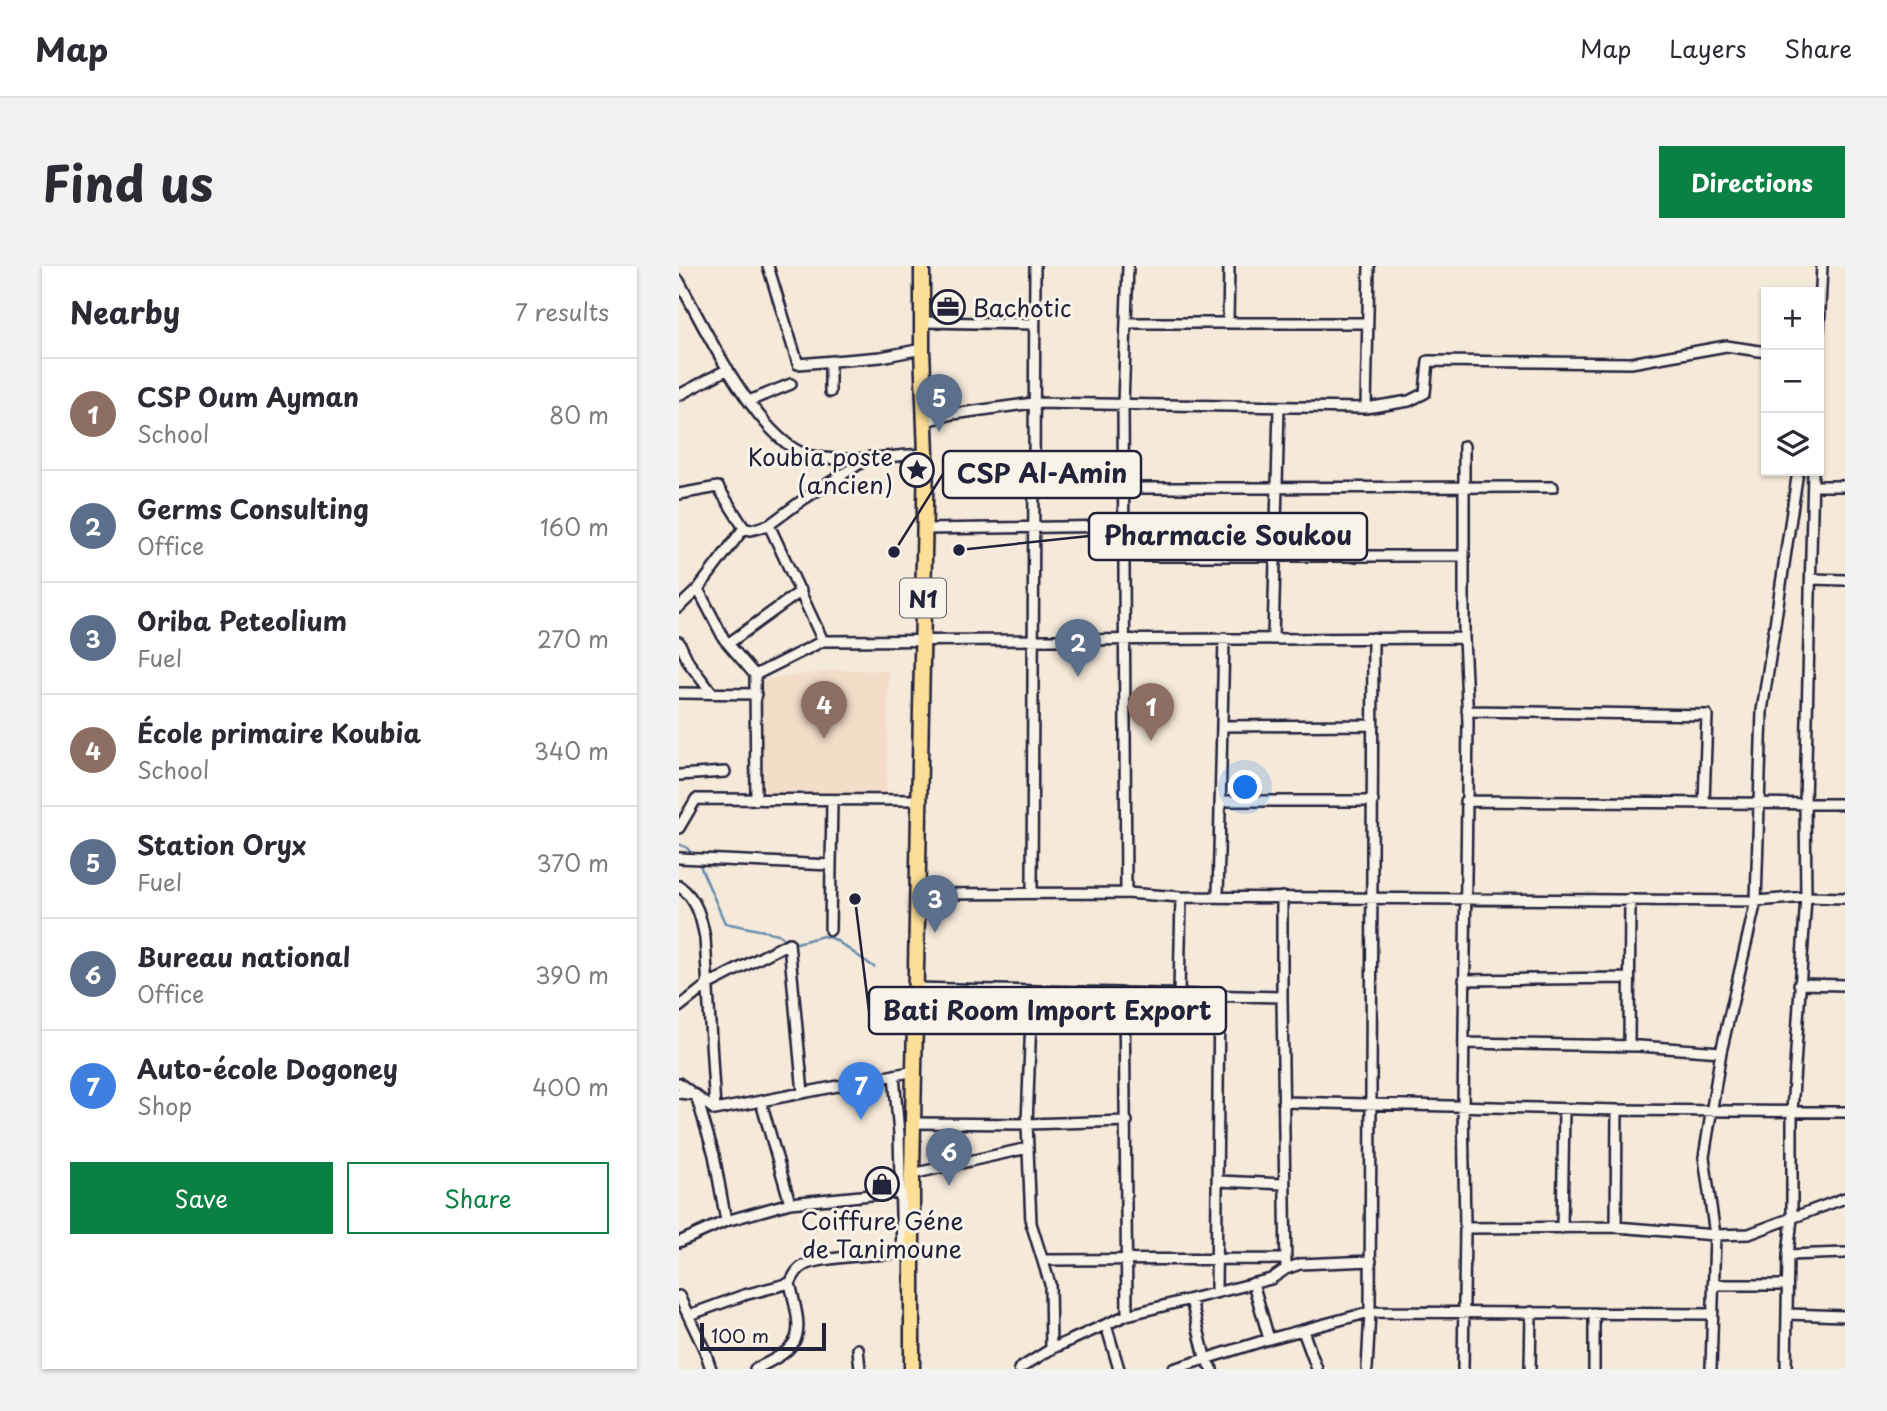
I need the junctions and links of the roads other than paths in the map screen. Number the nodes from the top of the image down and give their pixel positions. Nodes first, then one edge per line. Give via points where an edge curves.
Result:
1 (768, 266) edge
2 (922, 266) edge
3 (1035, 266) edge
4 (1128, 266) edge
5 (1229, 266) edge
6 (1369, 266) edge
7 (1822, 266) edge
8 (680, 284) edge
9 (1821, 287) edge
10 (922, 322) junction
11 (1229, 322) junction
12 (1126, 323) junction
13 (1367, 323) junction
14 (1033, 324) junction
15 (922, 349) junction
16 (1746, 349) junction
17 (1761, 351) edge
18 (1761, 357) edge
19 (830, 362) junction
20 (729, 369) junction
21 (791, 384) dead end
22 (830, 392) dead end
23 (679, 395) edge
24 (749, 401) junction
25 (1033, 403) junction
26 (1123, 404) junction
27 (1279, 408) junction
28 (1366, 408) junction
29 (926, 421) junction
30 (1464, 446) dead end
31 (926, 454) junction
32 (871, 456) junction
33 (1797, 476) edge
34 (1814, 476) edge
35 (1813, 486) junction
36 (1845, 486) edge
37 (1553, 487) dead end
38 (1123, 488) junction
39 (1464, 488) junction
40 (1275, 489) junction
41 (679, 494) edge
42 (769, 525) junction
43 (1124, 526) junction
44 (744, 528) junction
45 (925, 529) junction
46 (1035, 529) junction
47 (1124, 556) junction
48 (1273, 556) junction
49 (1464, 556) junction
50 (1812, 579) junction
51 (1845, 580) edge
52 (698, 589) junction
53 (801, 591) junction
54 (679, 607) edge
55 (1224, 638) junction
56 (1273, 638) junction
57 (1373, 638) junction
58 (1464, 638) junction
59 (922, 639) junction
60 (1034, 639) junction
61 (1125, 639) junction
62 (823, 641) junction
63 (679, 642) edge
64 (729, 643) junction
65 (755, 675) junction
66 (679, 692) edge
67 (712, 692) junction
68 (755, 694) junction
69 (1467, 711) junction
70 (1373, 725) junction
71 (1222, 726) junction
72 (725, 772) dead end
73 (679, 775) edge
74 (756, 800) junction
75 (832, 800) junction
76 (921, 800) junction
77 (1220, 801) junction
78 (1373, 802) junction
79 (1465, 802) junction
80 (1704, 803) junction
81 (1759, 803) junction
82 (1805, 804) junction
83 (1845, 804) edge
84 (679, 828) edge
85 (679, 858) edge
86 (831, 866) junction
87 (679, 886) edge
88 (1032, 893) junction
89 (1126, 893) junction
90 (919, 894) junction
91 (1218, 896) junction
92 (1181, 897) junction
93 (1282, 897) junction
94 (1372, 898) junction
95 (1464, 898) junction
96 (1806, 898) junction
97 (1845, 898) edge
98 (1630, 899) junction
99 (1756, 901) junction
100 (830, 930) dead end
101 (1629, 978) junction
102 (1464, 980) junction
103 (1799, 984) junction
104 (707, 985) junction
105 (1845, 985) edge
106 (915, 988) junction
107 (1032, 991) junction
108 (1124, 993) junction
109 (1179, 993) junction
110 (1219, 996) junction
111 (1282, 997) junction
112 (679, 1007) edge
113 (1464, 1043) junction
114 (1629, 1046) junction
115 (1721, 1052) junction
116 (915, 1071) junction
117 (894, 1075) junction
118 (679, 1083) edge
119 (803, 1093) junction
120 (679, 1094) edge
121 (696, 1095) junction
122 (761, 1102) junction
123 (1283, 1102) junction
124 (1371, 1104) junction
125 (1463, 1106) junction
126 (1564, 1109) junction
127 (1711, 1109) junction
128 (715, 1110) junction
129 (1617, 1110) junction
130 (1845, 1111) edge
131 (1792, 1112) junction
132 (1127, 1121) junction
133 (913, 1123) junction
134 (1027, 1124) junction
135 (1028, 1148) junction
136 (912, 1174) junction
137 (1218, 1181) junction
138 (1283, 1184) junction
139 (901, 1192) junction
140 (1845, 1198) edge
141 (790, 1203) junction
142 (1792, 1218) junction
143 (726, 1220) junction
144 (1616, 1227) junction
145 (1465, 1228) junction
146 (1562, 1228) junction
147 (1716, 1234) junction
148 (679, 1242) edge
149 (907, 1253) junction
150 (1845, 1253) edge
151 (1788, 1255) junction
152 (1216, 1259) junction
153 (1043, 1260) junction
154 (1127, 1260) junction
155 (1371, 1261) junction
156 (1285, 1264) junction
157 (790, 1283) junction
158 (1253, 1283) junction
159 (1787, 1284) junction
160 (1713, 1285) junction
161 (1216, 1292) junction
162 (679, 1296) edge
163 (1191, 1300) junction
164 (1370, 1312) junction
165 (1531, 1312) junction
166 (1465, 1313) junction
167 (1594, 1313) junction
168 (1712, 1314) junction
169 (1787, 1314) junction
170 (689, 1315) junction
171 (1127, 1315) junction
172 (1845, 1316) edge
173 (1106, 1325) junction
174 (1303, 1331) junction
175 (1269, 1339) junction
176 (858, 1349) dead end
177 (1051, 1349) junction
178 (1205, 1357) junction
179 (711, 1369) edge
180 (755, 1369) edge
181 (860, 1369) edge
182 (912, 1369) edge
183 (1019, 1369) edge
184 (1119, 1369) edge
185 (1173, 1369) edge
186 (1212, 1369) edge
187 (1317, 1369) edge
188 (1367, 1369) edge
189 (1464, 1369) edge
190 (1530, 1369) edge
191 (1594, 1369) edge
192 (1711, 1369) edge
193 (1786, 1369) edge

1 - 19 street via 798,365
2 - 10 main road, N1
3 - 14 street
4 - 12 street
5 - 11 street
6 - 13 street
7 - 9 street
8 - 20 street
10 - 14 street
10 - 15 main road, N1
11 - 12 street
11 - 13 street
12 - 26 street
13 - 28 street
14 - 25 street
15 - 19 street
15 - 29 main road, N1
16 - 17 street
16 - 18 street
16 - 28 street via 1726,346 1630,363 1428,361 1425,393 1409,401
19 - 22 street
20 - 23 street
20 - 24 street
21 - 24 street
24 - 32 street via 780,438 805,454
25 - 26 street
25 - 29 street
25 - 46 street
26 - 27 street
26 - 38 street
27 - 28 street
27 - 40 street
29 - 31 main road, N1
30 - 39 street
31 - 32 street
31 - 45 main road, N1
32 - 42 street
33 - 81 street via 1762,711
34 - 35 street
35 - 36 street
35 - 50 street
37 - 39 street
38 - 40 street
38 - 43 street
39 - 40 street
39 - 49 street
40 - 48 street
41 - 44 street via 718,487
42 - 44 street
42 - 53 street
43 - 46 street
43 - 47 street
44 - 52 street
45 - 46 street
45 - 59 main road, N1
46 - 60 street
47 - 48 street
47 - 61 street
48 - 49 street
48 - 56 street
49 - 58 street
50 - 51 street
50 - 82 street
52 - 54 street
52 - 64 street
53 - 62 street
53 - 64 street
55 - 56 street
55 - 61 street
55 - 71 street
56 - 57 street
57 - 58 street
57 - 70 street
58 - 69 street
59 - 60 street
59 - 62 street
59 - 76 main road, N1
60 - 61 street
60 - 88 street
61 - 89 street
62 - 65 street
63 - 67 street
64 - 65 street
65 - 68 street
66 - 67 street
67 - 68 street
68 - 74 street
69 - 79 street
69 - 80 street via 1707,715
70 - 71 street
70 - 78 street
71 - 77 street
72 - 73 street
74 - 75 street
74 - 84 street via 696,799
75 - 76 street
75 - 86 street
76 - 90 main road, N1
77 - 78 street
77 - 91 street
78 - 94 street
79 - 80 street
79 - 95 street
80 - 81 street
81 - 82 street
81 - 99 street
82 - 83 street
82 - 96 street
85 - 86 street
86 - 100 street
87 - 104 street via 690,894 701,916
88 - 89 street
88 - 90 street
89 - 92 street
90 - 106 main road, N1
91 - 92 street
91 - 93 street
92 - 109 street
93 - 94 street
93 - 111 street
94 - 95 street
94 - 124 street
95 - 98 street
95 - 102 street
96 - 97 street
96 - 99 street
96 - 103 street
98 - 99 street
98 - 101 street
99 - 115 street
101 - 102 street
101 - 114 street
102 - 113 street
103 - 105 street
103 - 131 street
104 - 112 street
104 - 119 street via 789,943
104 - 128 street
106 - 107 street
106 - 116 main road, N1
107 - 108 street
107 - 134 street
108 - 109 street
108 - 132 street
109 - 110 street
110 - 111 street
110 - 137 street
111 - 123 street
113 - 114 street
113 - 125 street
114 - 115 street
115 - 127 street
116 - 117 street
116 - 133 main road, N1
117 - 119 street
117 - 139 street
118 - 121 street
119 - 122 street
120 - 121 street
121 - 128 street
121 - 143 street via 714,1155
122 - 128 street
122 - 141 street
123 - 124 street
123 - 138 street
124 - 125 street
124 - 155 street
125 - 126 street
125 - 145 street
126 - 129 street
126 - 146 street
127 - 129 street
127 - 131 street
127 - 147 street via 1703,1157
129 - 144 street
130 - 131 street
131 - 142 street
132 - 134 street
132 - 154 street
133 - 134 street
133 - 136 main road, N1
134 - 135 street
135 - 136 street
135 - 153 street via 1031,1223
136 - 149 main road, N1
137 - 138 street
137 - 152 street
138 - 156 street
139 - 141 street
139 - 149 street
140 - 142 street
141 - 143 street
142 - 147 street via 1749,1234
142 - 151 street
143 - 148 street
144 - 146 street
144 - 147 street
145 - 146 street
145 - 166 street
147 - 160 street
149 - 157 street via 805,1264
149 - 182 main road, N1
150 - 151 street
151 - 159 street
152 - 154 street
152 - 156 street
152 - 161 street
153 - 154 street
153 - 177 street via 1050,1284
154 - 171 street
155 - 156 street
155 - 164 street
156 - 158 street via 1271,1279
157 - 170 street
157 - 180 street via 799,1324 794,1341 783,1356
158 - 161 street
158 - 175 street
159 - 160 street
159 - 169 street
160 - 168 street
161 - 163 street
162 - 170 street
163 - 171 street
163 - 178 street
164 - 166 street
164 - 174 street
164 - 188 street
165 - 166 street
165 - 167 street
165 - 190 street
166 - 189 street
167 - 168 street
167 - 191 street
168 - 192 street
169 - 172 street
169 - 193 street
170 - 179 street
171 - 173 street
173 - 177 street
173 - 184 street
174 - 175 street
174 - 187 street
175 - 178 street
176 - 181 street
177 - 183 street
178 - 185 street
178 - 186 street

